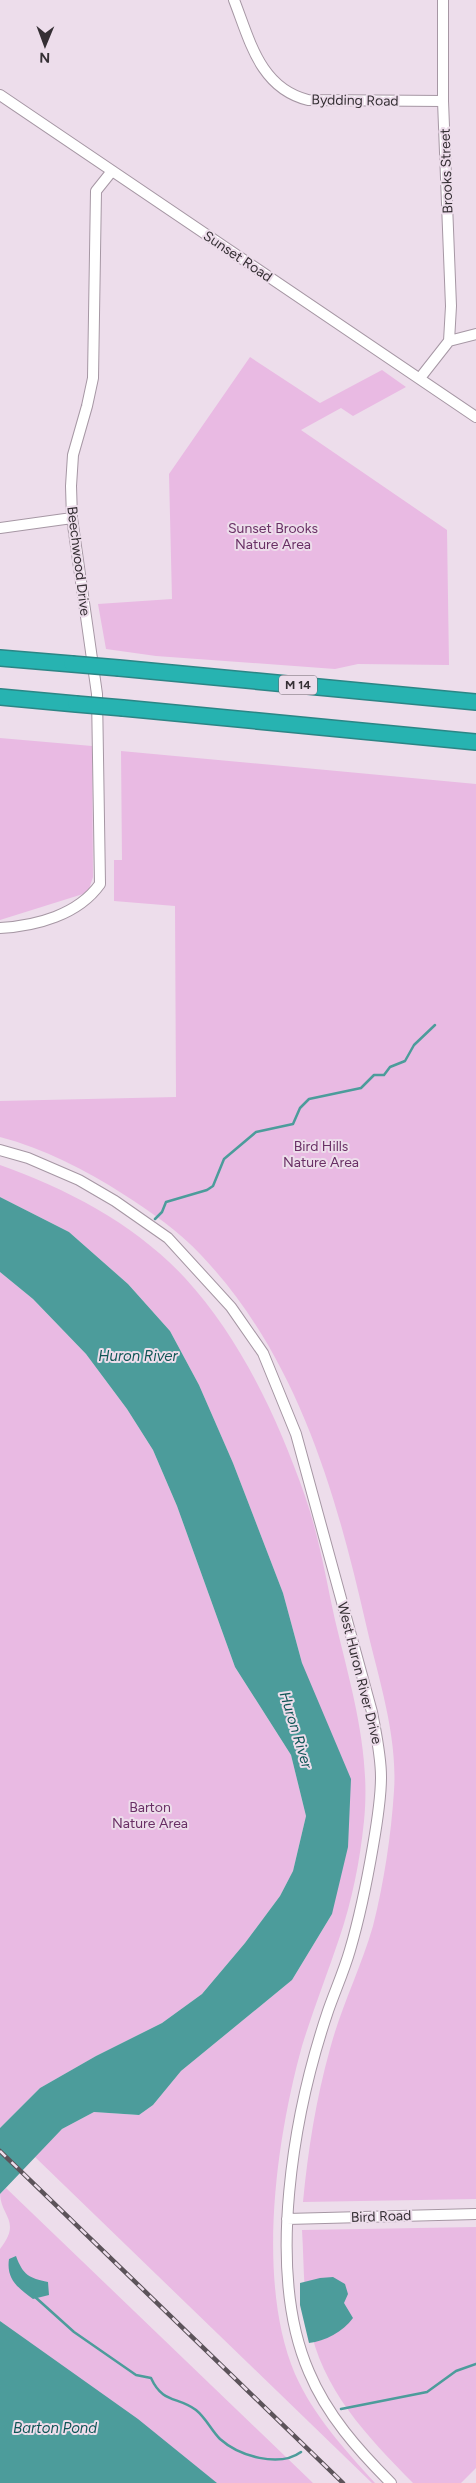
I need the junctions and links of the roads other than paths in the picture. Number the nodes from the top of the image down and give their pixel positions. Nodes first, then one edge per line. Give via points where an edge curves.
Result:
1 (234, 0) edge
2 (443, 0) edge
3 (0, 95) edge
4 (443, 101) junction
5 (112, 171) junction
6 (476, 334) edge
7 (449, 341) junction
8 (420, 378) junction
9 (476, 417) edge
10 (72, 518) junction
11 (0, 528) edge
12 (0, 658) edge
13 (0, 697) edge
14 (476, 702) edge
15 (476, 742) edge
16 (0, 928) edge
17 (0, 1150) edge
18 (476, 2214) edge
19 (287, 2219) junction
20 (391, 2483) edge

1 - 4 street, Bydding Road via 256,56 269,78 292,96 308,100
2 - 4 street, Brooks Street
3 - 5 street, Sunset Road
4 - 7 street, Brooks Street via 451,306
5 - 8 street, Sunset Road
5 - 10 street, Beechwood Drive via 96,191 92,378 73,455
6 - 7 street
7 - 8 street
8 - 9 street, Sunset Road
10 - 11 street
10 - 16 street, Beechwood Drive via 97,694 100,884 91,896 70,911 24,927
12 - 14 highway, M 14, bridge
13 - 15 highway, bridge
17 - 19 street, West Huron River Drive via 79,1180 115,1201 168,1238 231,1307 263,1353 296,1434 335,1574 372,1712 381,1778 379,1811 363,1901 306,2086 297,2131
18 - 19 street, Bird Road
19 - 20 street, West Huron River Drive via 293,2324 304,2359 339,2424

